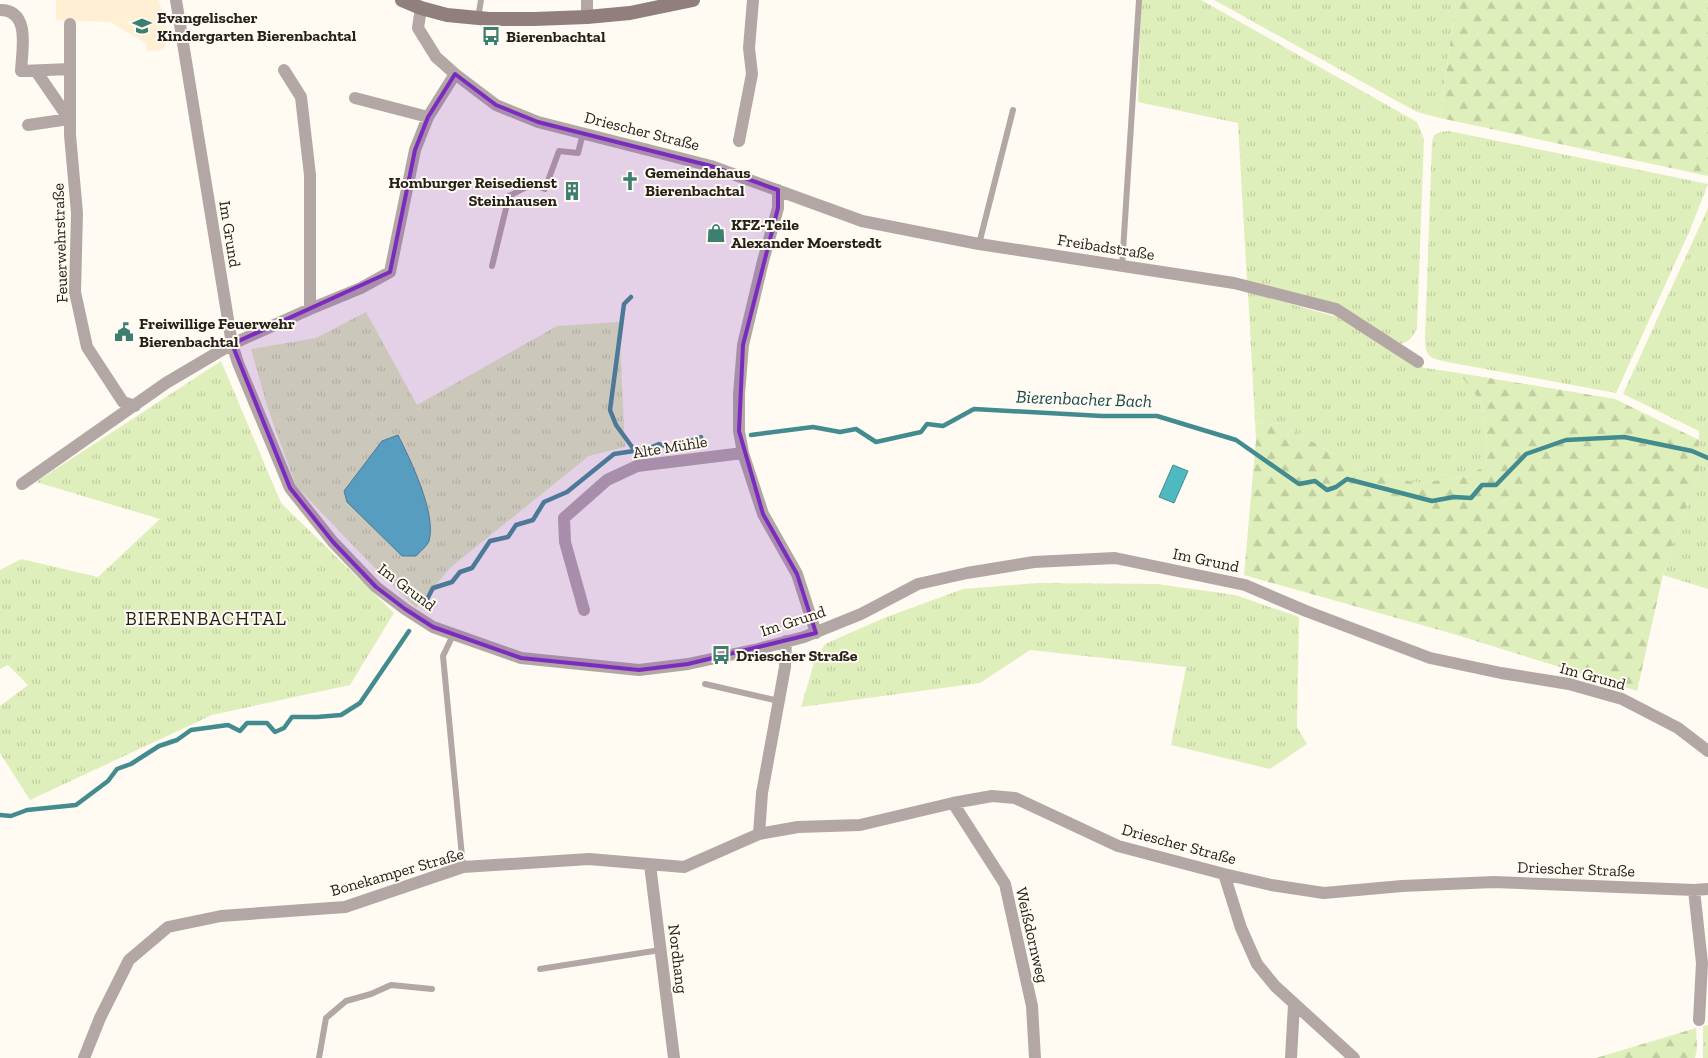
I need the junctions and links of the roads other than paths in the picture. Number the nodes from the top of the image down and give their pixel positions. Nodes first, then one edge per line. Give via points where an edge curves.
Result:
1 (176, 0) edge
2 (402, 0) edge
3 (481, 0) edge
4 (587, 0) edge
5 (693, 0) edge
6 (753, 0) edge
7 (1139, 0) edge
8 (421, 8) junction
9 (0, 10) edge
10 (587, 17) junction
11 (478, 18) junction
12 (70, 24) dead end
13 (70, 70) junction
14 (284, 70) dead end
15 (36, 71) junction
16 (455, 74) junction
17 (355, 98) dead end
18 (1012, 110) dead end
19 (428, 117) junction
20 (70, 119) junction
21 (28, 125) dead end
22 (583, 133) junction
23 (739, 141) dead end
24 (778, 190) junction
25 (979, 244) junction
26 (492, 266) dead end
27 (1122, 267) junction
28 (310, 309) junction
29 (232, 344) junction
30 (1418, 362) dead end
31 (135, 406) junction
32 (742, 452) junction
33 (22, 484) dead end
34 (584, 610) dead end
35 (816, 633) junction
36 (453, 635) junction
37 (786, 641) junction
38 (705, 684) dead end
39 (779, 701) junction
40 (1708, 751) edge
41 (953, 803) junction
42 (759, 834) junction
43 (650, 865) junction
44 (463, 867) junction
45 (1224, 874) junction
46 (1708, 889) edge
47 (1694, 890) junction
48 (660, 950) junction
49 (1705, 964) edge
50 (540, 969) dead end
51 (432, 989) dead end
52 (1294, 1004) junction
53 (1699, 1020) dead end
54 (84, 1058) edge
55 (319, 1058) edge
56 (674, 1058) edge
57 (1035, 1058) edge
58 (1291, 1058) edge
59 (1354, 1058) edge

1 - 29 street, Im Grund
2 - 8 main road
3 - 11 lane
4 - 10 street
5 - 10 main road via 630,13
6 - 23 street via 749,48 752,74
7 - 27 lane
8 - 11 main road
8 - 16 street, Driescher Straße via 418,28 436,58
9 - 15 street via 13,12 22,26 21,71
10 - 11 main road
12 - 13 street, Feuerwehrstraße
13 - 15 street
13 - 20 street, Feuerwehrstraße
14 - 28 street via 301,97 310,175
15 - 20 street
16 - 19 street
16 - 22 street, Driescher Straße via 496,104 538,122
17 - 19 street
18 - 25 lane
19 - 28 street via 415,150 390,272
20 - 21 street
20 - 31 street, Feuerwehrstraße via 77,213 76,292 86,347 123,402
22 - 24 street, Driescher Straße via 711,166
22 - 26 lane via 578,153 559,150 545,189 532,184 509,196
24 - 25 street, Freibadstraße via 862,220
24 - 32 street via 778,208 743,345 739,394
25 - 27 street, Freibadstraße
27 - 30 street, Freibadstraße via 1234,283 1336,309
28 - 29 street
29 - 31 street via 166,383
29 - 36 street, Im Grund via 290,488 333,542 376,587 433,627
31 - 33 street
32 - 34 street, Alte Mühle via 637,466 606,480 564,518 565,542
32 - 35 street via 763,514 797,574
35 - 37 street, Im Grund
35 - 40 street, Im Grund via 918,584 1034,562 1115,558 1245,585 1430,658 1501,674 1569,684 1622,699 1678,728
36 - 37 street, Im Grund via 521,658 639,670 688,664
36 - 44 lane via 443,656
37 - 39 street
38 - 39 lane
39 - 42 street via 762,793
41 - 42 street, Driescher Straße via 860,825 798,827
41 - 45 street, Driescher Straße via 992,796 1016,798 1118,846
41 - 57 street, Weißdornweg via 1005,884 1032,1006
42 - 43 street, Bonekamper Straße via 684,867
43 - 44 street, Bonekamper Straße via 589,859
43 - 48 street, Nordhang
44 - 54 street, Bonekamper Straße via 345,907 221,916 168,927 129,960
45 - 47 street, Driescher Straße via 1324,893 1494,882
45 - 52 street via 1241,928 1257,964
46 - 47 street, Driescher Straße
47 - 49 street
48 - 50 lane
48 - 56 street, Nordhang
49 - 53 street
51 - 55 lane via 391,985 346,1000 326,1018
52 - 58 street
52 - 59 street

